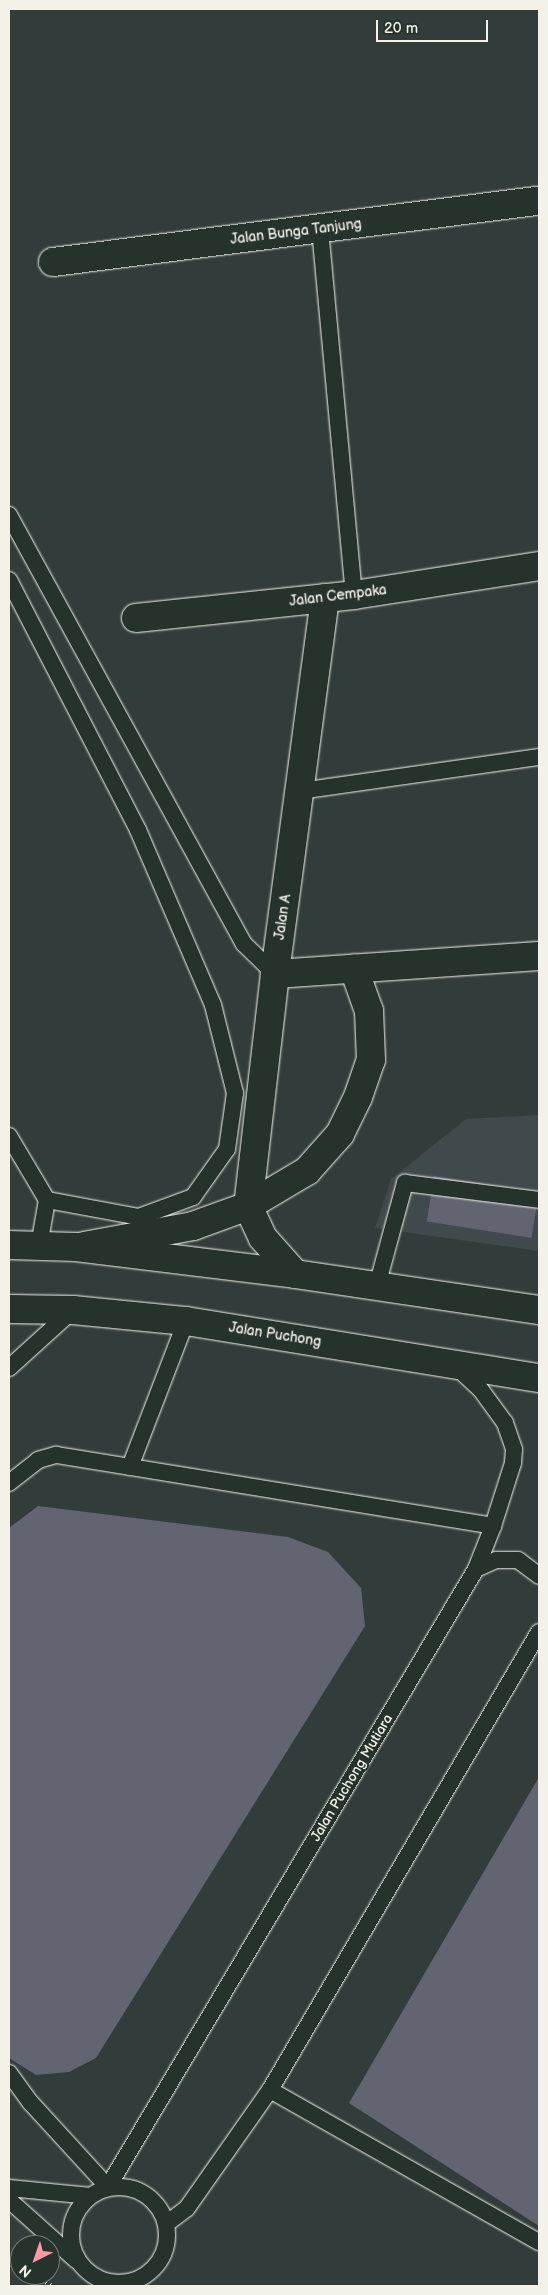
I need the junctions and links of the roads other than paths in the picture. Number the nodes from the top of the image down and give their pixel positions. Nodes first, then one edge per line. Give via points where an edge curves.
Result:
1 (539, 201) edge
2 (320, 229) junction
3 (53, 262) dead end
4 (9, 516) edge
5 (9, 539) edge
6 (26, 548) junction
7 (539, 566) edge
8 (9, 580) edge
9 (354, 595) junction
10 (325, 598) junction
11 (136, 618) dead end
12 (539, 757) edge
13 (300, 791) junction
14 (539, 956) edge
15 (354, 969) junction
16 (275, 974) junction
17 (262, 1084) junction
18 (234, 1088) junction
19 (9, 1136) edge
20 (47, 1200) junction
21 (539, 1200) edge
22 (248, 1206) junction
23 (9, 1245) edge
24 (39, 1246) junction
25 (76, 1247) junction
26 (295, 1274) junction
27 (377, 1286) junction
28 (9, 1309) edge
29 (73, 1310) junction
30 (539, 1310) edge
31 (186, 1321) junction
32 (452, 1364) junction
33 (9, 1368) edge
34 (539, 1378) edge
35 (130, 1467) junction
36 (9, 1483) edge
37 (493, 1526) junction
38 (476, 1569) junction
39 (539, 1576) edge
40 (539, 1632) edge
41 (9, 2073) edge
42 (270, 2090) junction
43 (108, 2187) junction
44 (9, 2188) edge
45 (91, 2196) junction
46 (9, 2200) edge
47 (166, 2224) junction
48 (539, 2242) edge
49 (80, 2263) junction

1 - 2 street, Jalan Bunga Tanjung
2 - 3 street, Jalan Bunga Tanjung
2 - 9 lane
4 - 6 lane
5 - 6 lane
6 - 16 lane via 244,944
7 - 9 street, Jalan Cempaka
8 - 18 lane via 138,830 213,1005
9 - 10 street, Jalan Cempaka
10 - 11 street, Jalan Cempaka
10 - 13 street, Jalan A
12 - 13 lane
13 - 16 street, Jalan A
14 - 15 street
15 - 16 street
15 - 22 street via 369,1011 371,1060 358,1097 340,1134 307,1171
16 - 17 street, Jalan A
17 - 18 lane
17 - 22 street, Jalan A
18 - 20 lane via 227,1149 193,1197 139,1217
19 - 20 lane
20 - 24 lane
21 - 27 lane via 405,1183
22 - 25 street via 193,1226
22 - 26 street via 263,1238
23 - 24 street
24 - 25 street
25 - 26 street
26 - 27 street
27 - 30 street
28 - 29 street, Jalan Puchong
29 - 31 street, Jalan Puchong
29 - 33 lane
31 - 32 street, Jalan Puchong
31 - 35 lane
32 - 34 street, Jalan Puchong
32 - 37 lane, Jalan Puchong Mutiara via 481,1390 504,1423 514,1449 513,1464
35 - 36 lane via 56,1455 38,1460
35 - 37 lane
37 - 38 lane, Jalan Puchong Mutiara
38 - 39 lane via 496,1560 518,1560
38 - 43 lane, Jalan Puchong Mutiara
40 - 42 lane
41 - 43 lane via 31,2103
42 - 47 lane via 187,2208
42 - 48 lane
43 - 45 lane
43 - 47 lane via 126,2187 145,2194 158,2207
44 - 45 lane
45 - 49 lane via 77,2209 71,2227 72,2245
46 - 49 lane
47 - 49 lane via 167,2243 160,2260 147,2274 130,2282 111,2282 93,2276

